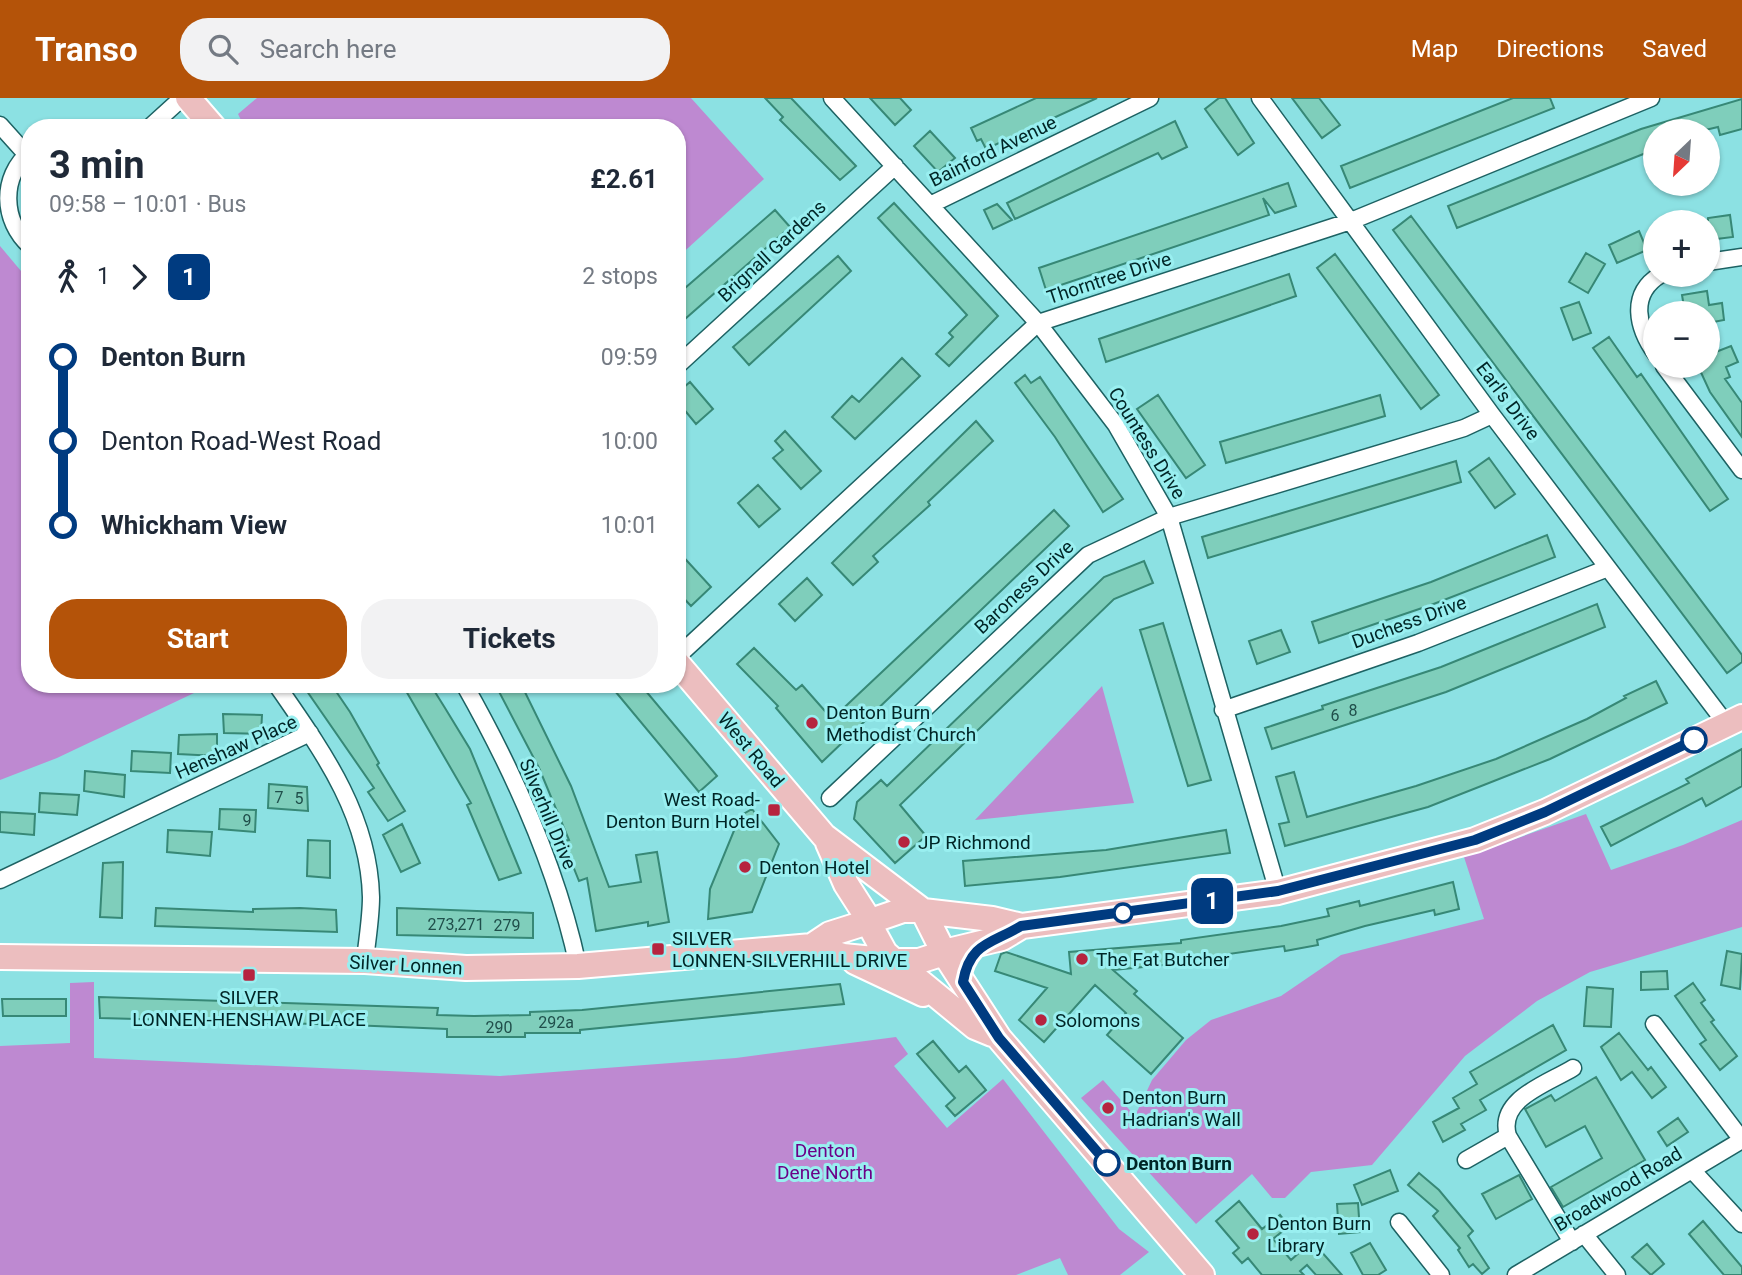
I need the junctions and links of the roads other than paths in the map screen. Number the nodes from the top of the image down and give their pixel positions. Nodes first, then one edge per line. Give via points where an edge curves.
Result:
1 (182, 98) edge
2 (188, 98) edge
3 (832, 98) edge
4 (1150, 98) edge
5 (1260, 98) edge
6 (1651, 98) edge
7 (159, 119) edge
8 (206, 119) edge
9 (0, 125) edge
10 (21, 146) edge
11 (21, 162) edge
12 (895, 166) junction
13 (930, 205) junction
14 (1352, 221) junction
15 (21, 235) edge
16 (1742, 257) edge
17 (1720, 260) edge
18 (1646, 287) edge
19 (1038, 323) junction
20 (1643, 337) edge
21 (686, 358) edge
22 (1673, 378) edge
23 (1492, 415) junction
24 (1742, 470) edge
25 (1169, 517) junction
26 (1608, 568) junction
27 (686, 649) edge
28 (686, 674) edge
29 (282, 693) edge
30 (469, 693) edge
31 (1223, 710) junction
32 (1734, 721) edge
33 (310, 733) junction
34 (830, 798) dead end
35 (853, 875) junction
36 (0, 880) edge
37 (1278, 891) junction
38 (922, 911) junction
39 (975, 916) junction
40 (869, 921) junction
41 (1021, 926) junction
42 (821, 940) junction
43 (985, 942) junction
44 (944, 953) junction
45 (844, 956) junction
46 (0, 957) edge
47 (365, 961) junction
48 (895, 961) junction
49 (578, 966) junction
50 (963, 982) junction
51 (953, 1006) junction
52 (1654, 1024) dead end
53 (999, 1038) junction
54 (1573, 1068) dead end
55 (1508, 1136) junction
56 (1742, 1140) edge
57 (1466, 1160) dead end
58 (1692, 1170) junction
59 (1399, 1222) dead end
60 (1742, 1224) edge
61 (1578, 1238) junction
62 (1202, 1275) edge
63 (1441, 1275) edge
64 (1516, 1275) edge
65 (1617, 1275) edge

1 - 7 street
2 - 8 main road
3 - 12 street, Countess Drive
4 - 13 street, Bainford Avenue
5 - 14 street, Earl's Drive
6 - 14 street, Thorntree Drive
9 - 10 street
11 - 15 street via 8,186 6,204 10,222
12 - 13 street, Countess Drive
12 - 21 street, Brignall Gardens
13 - 19 street, Countess Drive
14 - 19 street, Thorntree Drive
14 - 23 street, Earl's Drive
16 - 17 street
18 - 20 street via 1636,312
19 - 25 street, Countess Drive via 1116,425
19 - 27 street, Thorntree Drive
22 - 24 street
23 - 25 street, Baroness Drive via 1464,428
23 - 26 street, Earl's Drive
25 - 31 street, Countess Drive
25 - 34 street, Baroness Drive via 1088,555
26 - 31 street, Duchess Drive via 1418,643
26 - 32 street, Earl's Drive
28 - 35 main road, West Road
29 - 33 street
30 - 49 street, Silverhill Drive via 524,802 568,918
31 - 37 street, Countess Drive
32 - 37 main road via 1545,812 1475,840
33 - 36 street, Henshaw Place
33 - 47 street, Henshaw Place via 340,781 362,833 370,896
35 - 38 main road, West Road
35 - 39 main road
35 - 40 main road, West Road
35 - 42 main road via 841,913
37 - 41 main road
38 - 39 main road, Silver Lonnen
38 - 40 main road, Silver Lonnen via 903,910
38 - 44 main road
39 - 41 main road
40 - 42 main road, Silver Lonnen
40 - 48 main road, West Road via 885,953
41 - 43 main road, Silver Lonnen
42 - 45 main road, Silver Lonnen
42 - 49 main road, Silver Lonnen
43 - 44 main road, Silver Lonnen
43 - 50 main road via 968,962
44 - 48 main road, Silver Lonnen via 919,961
44 - 50 main road
45 - 48 main road, Silver Lonnen
45 - 51 main road
46 - 47 main road, Silver Lonnen
47 - 49 main road, Silver Lonnen via 466,968
48 - 51 main road
50 - 53 main road
51 - 53 main road via 975,1027
52 - 56 street
53 - 62 main road
54 - 55 street via 1515,1102 1507,1112
55 - 57 street
55 - 61 street
56 - 58 street, Broadwood Road
58 - 60 street
58 - 61 street, Broadwood Road
59 - 63 street
61 - 64 street, Broadwood Road
61 - 65 street

